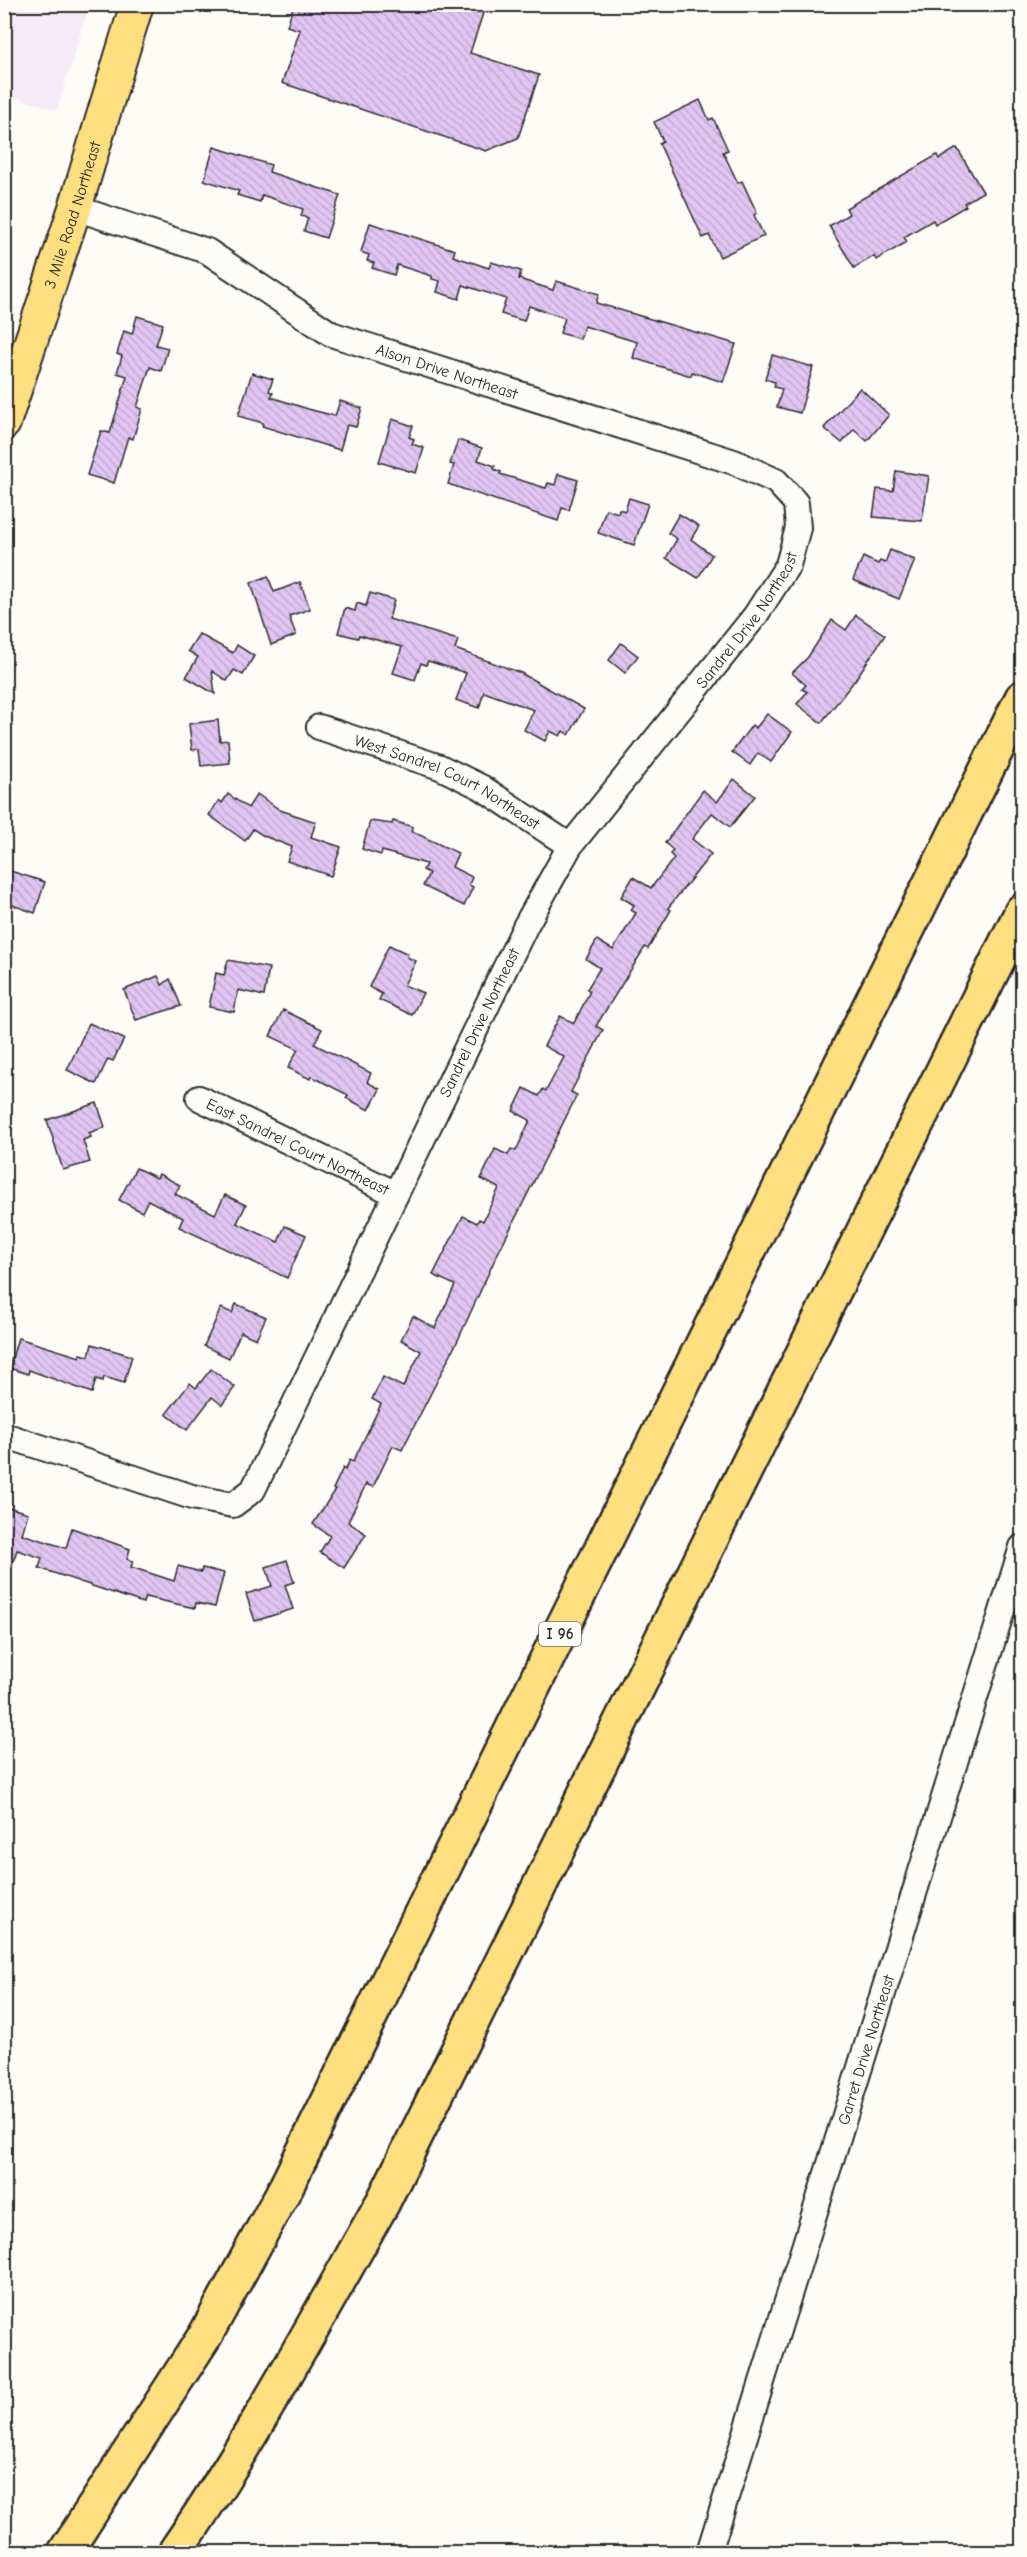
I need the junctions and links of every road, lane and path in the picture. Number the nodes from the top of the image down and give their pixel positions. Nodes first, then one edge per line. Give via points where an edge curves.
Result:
1 (138, 4) edge
2 (75, 208) junction
3 (4, 423) edge
4 (796, 535) joint
5 (1023, 698) edge
6 (319, 727) dead end
7 (570, 846) junction
8 (1023, 911) edge
9 (199, 1098) dead end
10 (396, 1194) junction
11 (4, 1435) edge
12 (1023, 1546) edge
13 (65, 2553) edge
14 (175, 2553) edge
15 (709, 2553) edge

1 - 2 main road, 3 Mile Road Northeast
2 - 3 main road, 3 Mile Road Northeast
2 - 4 street, Alson Drive Northeast via 207,251 331,334 745,467 776,481 796,503
4 - 7 street, Sandrel Drive Northeast via 788,565 755,616
5 - 13 highway, I 96 via 286,2187 206,2334
6 - 7 street, West Sandrel Court Northeast via 440,767 481,787
7 - 10 street, Sandrel Drive Northeast via 526,925
8 - 14 highway via 383,2202 283,2379
9 - 10 street, East Sandrel Court Northeast
10 - 11 street, Sandrel Drive Northeast via 253,1490 233,1504 192,1497
12 - 15 street, Garret Drive Northeast

